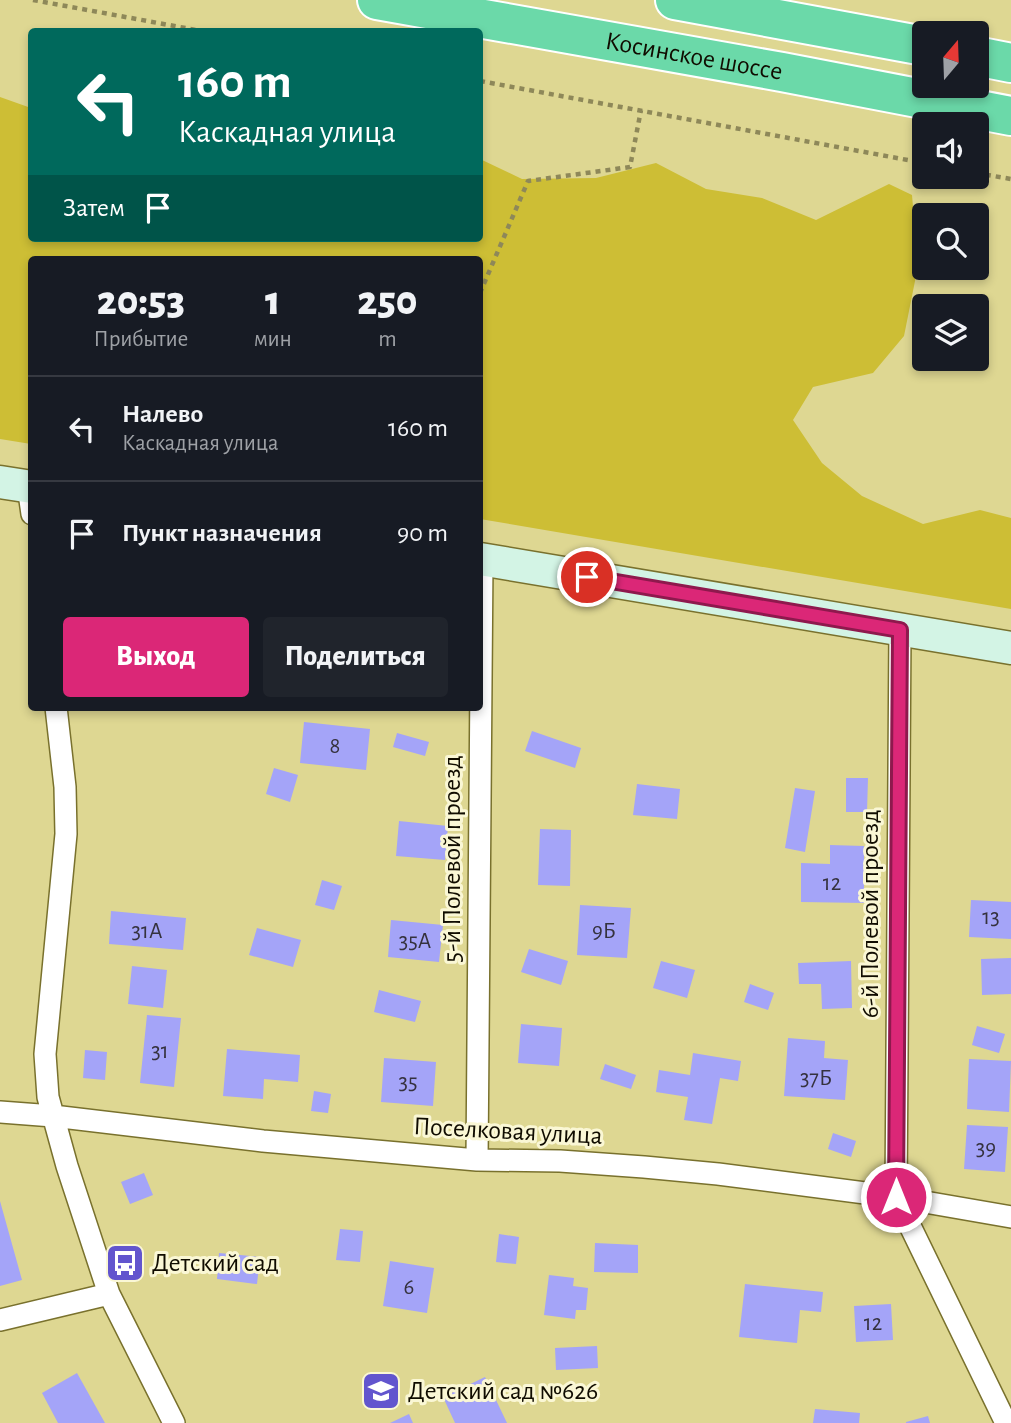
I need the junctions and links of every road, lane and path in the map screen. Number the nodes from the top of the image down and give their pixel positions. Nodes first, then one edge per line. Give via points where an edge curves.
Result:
1 (33, 0) edge
2 (377, 0) edge
3 (675, 0) edge
4 (185, 28) edge
5 (912, 44) edge
6 (989, 59) edge
7 (1011, 63) edge
8 (483, 82) edge
9 (641, 110) junction
10 (1011, 116) edge
11 (912, 161) edge
12 (989, 175) edge
13 (1011, 179) edge
14 (483, 286) edge
15 (483, 559) edge
16 (900, 630) junction
17 (1011, 648) edge
18 (56, 711) edge
19 (480, 711) edge
20 (0, 1112) edge
21 (53, 1116) junction
22 (477, 1160) junction
23 (896, 1197) junction
24 (1011, 1217) edge
25 (109, 1294) junction
26 (0, 1320) edge
27 (174, 1423) edge
28 (1006, 1423) edge

1 - 4 path
2 - 10 highway, Косинское шоссе
3 - 5 highway, Косинское шоссе
6 - 7 highway
8 - 9 path
9 - 11 path
9 - 14 path via 630,167 528,181
12 - 13 path
15 - 16 street
16 - 17 street
16 - 23 street, 6-й Полевой проезд
18 - 21 street via 66,834 44,1054
19 - 22 street, 5-й Полевой проезд
20 - 21 street, Поселковая улица
21 - 22 street, Поселковая улица
21 - 25 street
22 - 23 street, Поселковая улица via 644,1167
23 - 24 street, Поселковая улица
23 - 28 street
25 - 26 street
25 - 27 street

